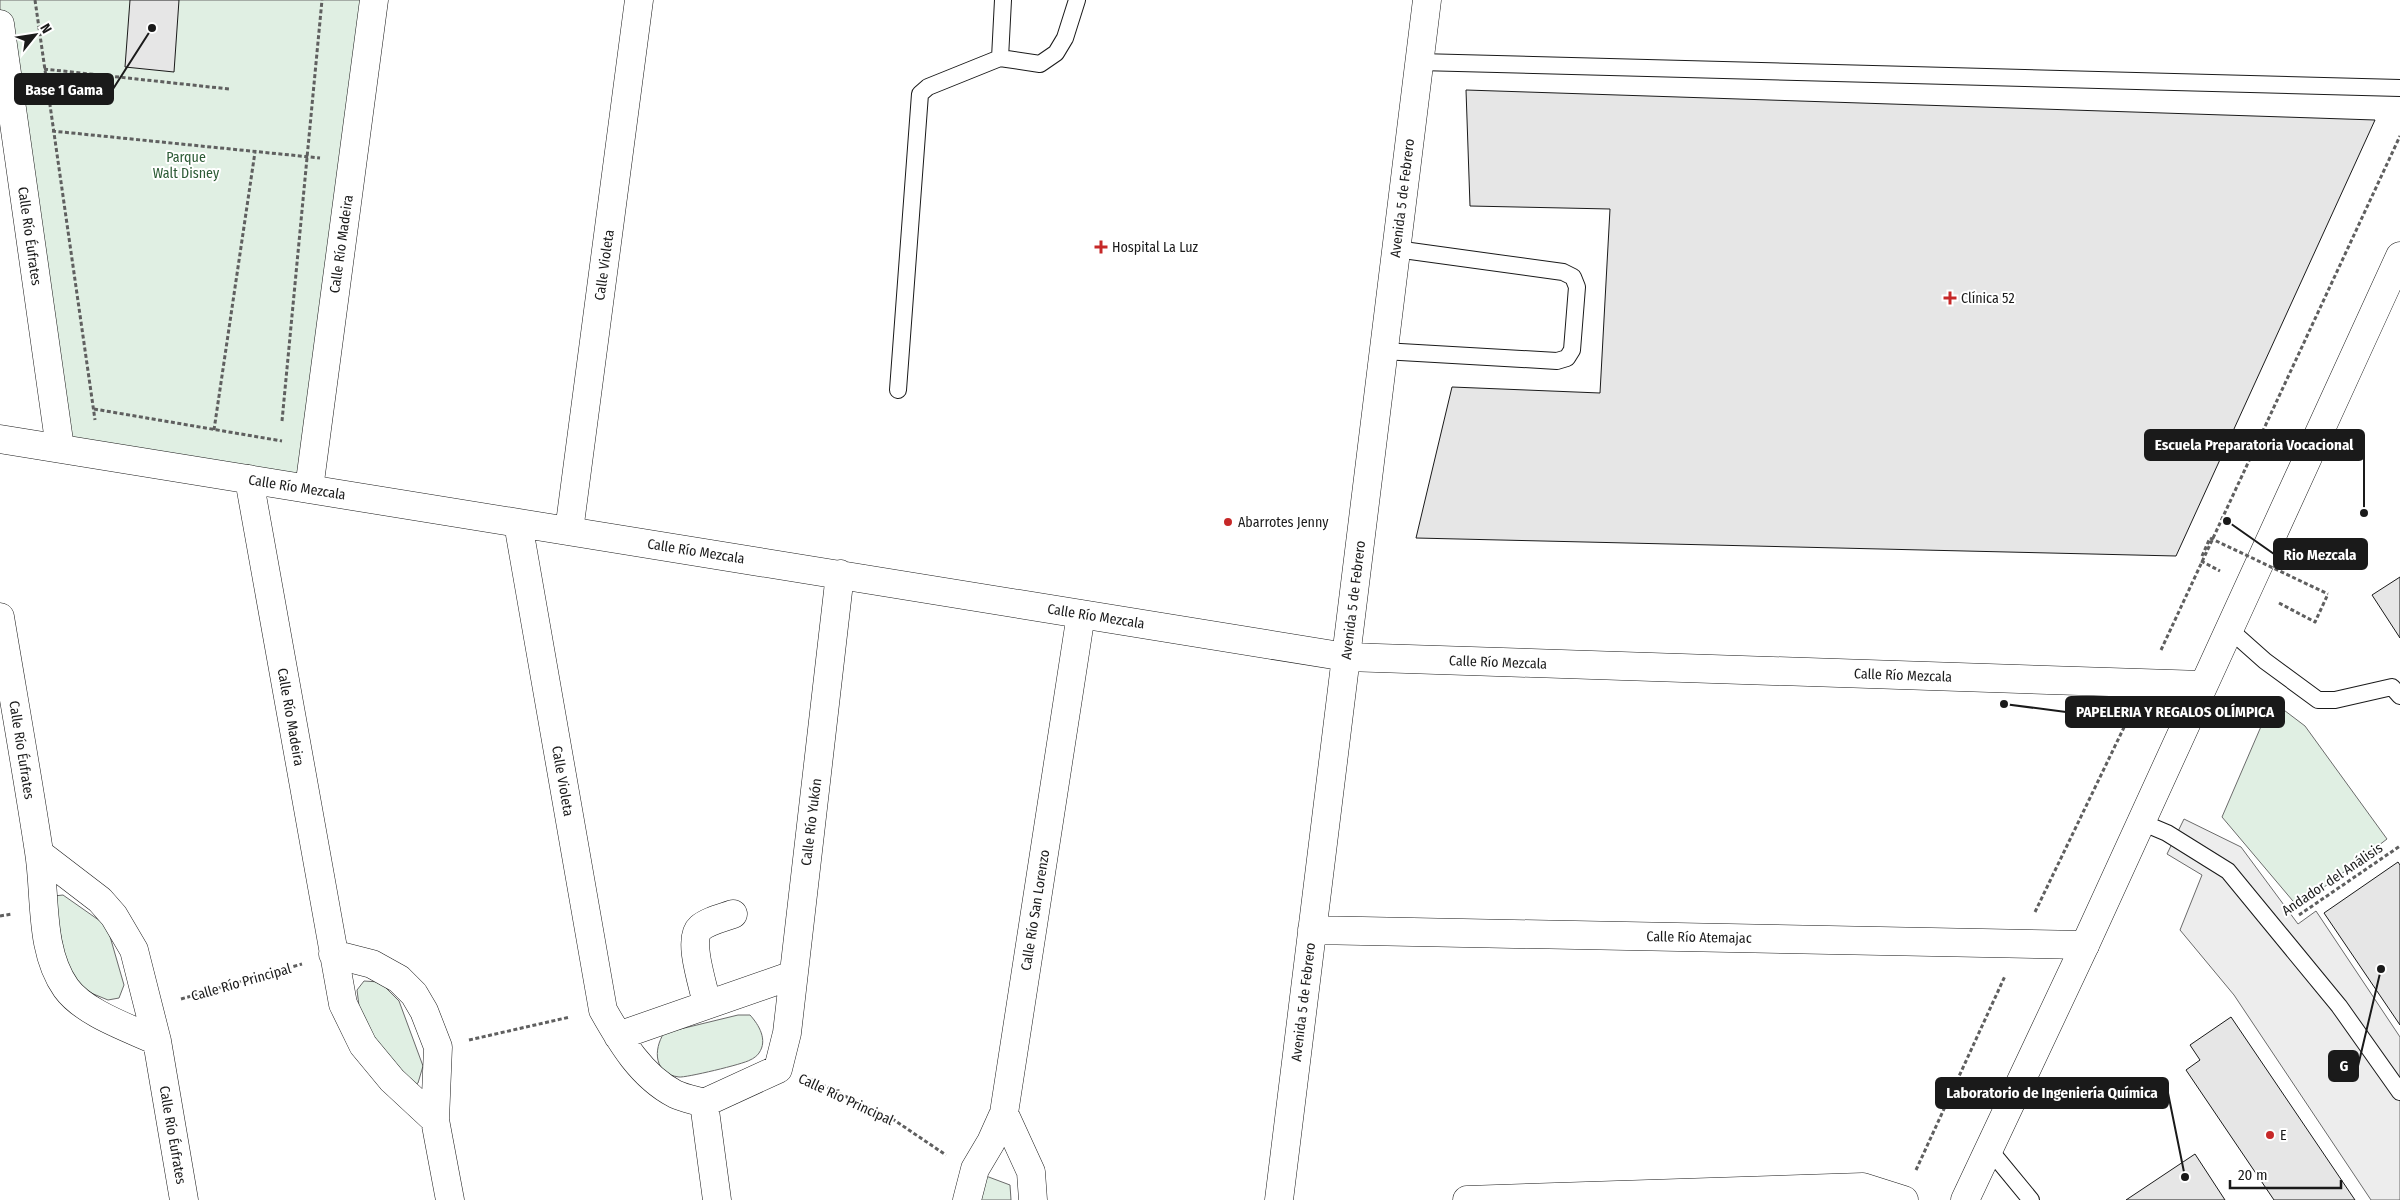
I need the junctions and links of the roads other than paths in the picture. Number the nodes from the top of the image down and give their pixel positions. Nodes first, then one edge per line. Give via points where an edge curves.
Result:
1 (374, 0) edge
2 (639, 0) edge
3 (1003, 0) edge
4 (1077, 0) edge
5 (1426, 0) edge
6 (0, 24) edge
7 (1000, 58) junction
8 (1419, 62) junction
9 (2400, 88) edge
10 (1396, 248) junction
11 (2400, 256) edge
12 (1384, 351) junction
13 (898, 390) dead end
14 (0, 439) edge
15 (60, 448) junction
16 (249, 479) junction
17 (309, 489) junction
18 (518, 523) junction
19 (569, 531) junction
20 (840, 574) junction
21 (1081, 614) junction
22 (0, 616) edge
23 (2229, 629) junction
24 (1346, 657) junction
25 (2203, 685) junction
26 (2400, 696) edge
27 (2141, 822) junction
28 (40, 854) junction
29 (733, 914) dead end
30 (1312, 930) junction
31 (2085, 945) junction
32 (333, 954) junction
33 (793, 975) junction
34 (707, 1004) junction
35 (618, 1036) junction
36 (157, 1041) junction
37 (2400, 1092) edge
38 (704, 1103) junction
39 (1004, 1113) junction
40 (436, 1120) junction
41 (1989, 1149) junction
42 (184, 1200) edge
43 (450, 1200) edge
44 (717, 1200) edge
45 (967, 1200) edge
46 (1033, 1200) edge
47 (1278, 1200) edge
48 (1467, 1200) edge
49 (1904, 1200) edge
50 (1965, 1200) edge
51 (2031, 1200) edge

1 - 17 street, Calle Río Madeira
2 - 19 street, Calle Violeta
3 - 7 lane
4 - 7 lane via 1065,38 1056,53 1040,64
5 - 8 street, Avenida 5 de Febrero
6 - 15 street, Calle Río Éufrates
7 - 13 lane via 928,86 920,94
8 - 9 lane
8 - 10 street, Avenida 5 de Febrero
10 - 12 street, Avenida 5 de Febrero
10 - 12 lane via 1563,272 1573,277 1578,287 1572,350 1568,358 1557,362
11 - 23 street
12 - 24 street, Avenida 5 de Febrero
14 - 15 street, Calle Río Mezcala
15 - 16 street, Calle Río Mezcala
16 - 17 street, Calle Río Mezcala
16 - 32 street, Calle Río Madeira
17 - 18 street, Calle Río Mezcala
18 - 19 street, Calle Río Mezcala
18 - 35 street, Calle Violeta via 603,1010
19 - 20 street, Calle Río Mezcala
20 - 21 street, Calle Río Mezcala
20 - 33 street, Calle Río Yukón
21 - 24 street, Calle Río Mezcala
21 - 39 street, Calle Río San Lorenzo
22 - 28 street, Calle Río Éufrates
23 - 25 street
23 - 26 lane via 2265,661 2318,700 2335,700 2392,687
24 - 25 street, Calle Río Mezcala
24 - 30 street, Avenida 5 de Febrero
25 - 27 street
27 - 31 street
27 - 37 lane via 2167,833 2228,871 2339,1006
28 - 36 street, Calle Río Éufrates via 100,900 114,916 134,950
28 - 36 street, Calle Río Éufrates via 49,945 66,988 91,1009
29 - 34 street via 696,932 695,948
30 - 31 street, Calle Río Atemajac
30 - 47 street, Avenida 5 de Febrero
31 - 41 street
32 - 40 street, Calle Río Madeira via 343,1004 363,1045 392,1080
32 - 40 street via 372,964 400,979 414,994 438,1047
33 - 34 street
33 - 38 street, Calle Río Yukón via 787,1033 778,1069
34 - 35 street
35 - 38 street via 643,1069 662,1086 676,1095
36 - 42 street, Calle Río Éufrates
38 - 44 street
39 - 45 street, Calle Río San Lorenzo via 975,1170
39 - 46 street via 1031,1172
40 - 43 street
41 - 50 street
41 - 51 lane
48 - 49 street via 1863,1187

